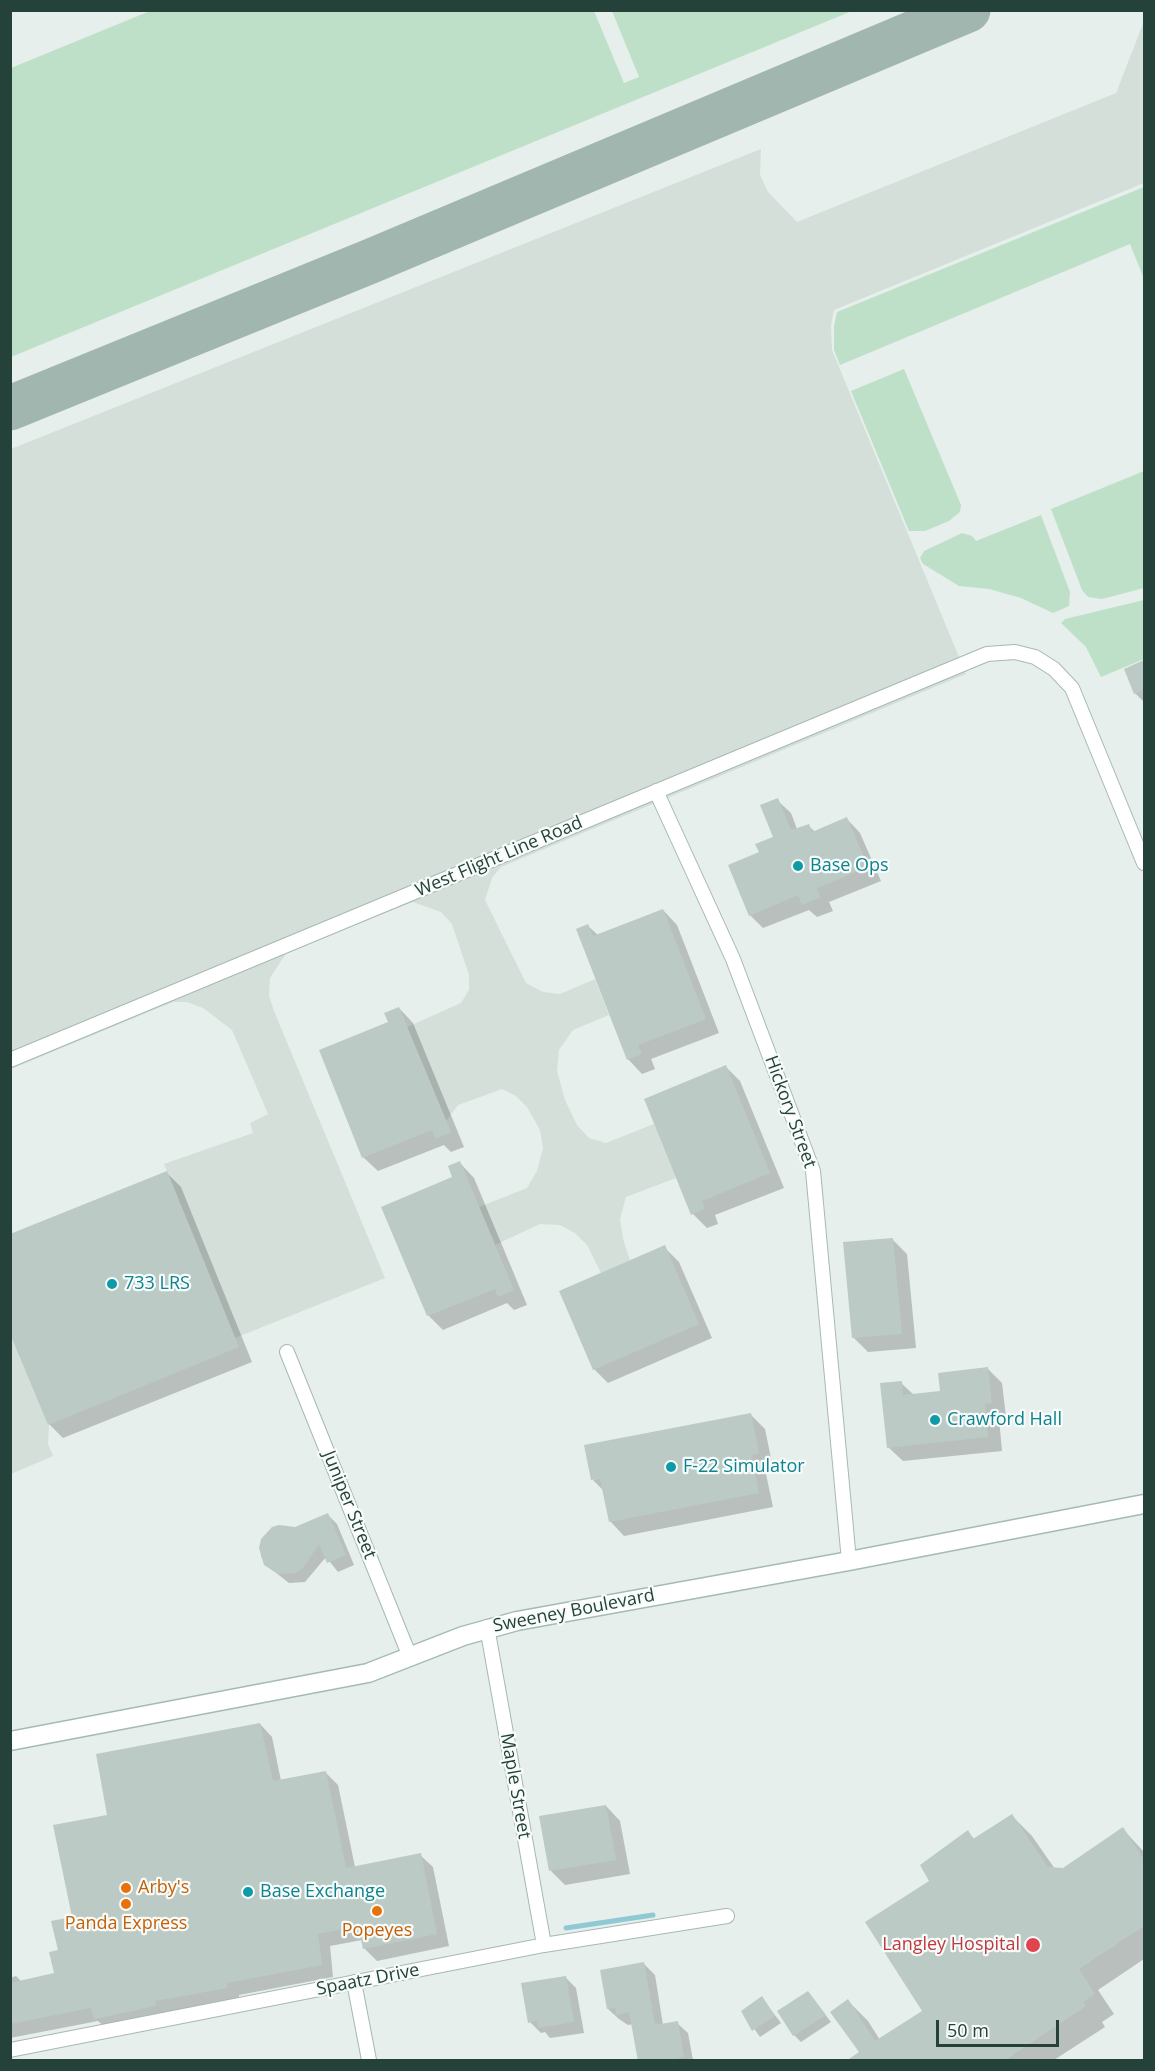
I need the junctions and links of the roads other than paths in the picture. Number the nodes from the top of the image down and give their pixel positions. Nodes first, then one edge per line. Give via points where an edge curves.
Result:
1 (656, 791) junction
2 (1144, 863) edge
3 (10, 1060) edge
4 (287, 1352) dead end
5 (1144, 1504) edge
6 (849, 1561) junction
7 (487, 1628) junction
8 (410, 1657) junction
9 (10, 1741) edge
10 (727, 1916) dead end
11 (544, 1945) junction
12 (354, 1982) junction
13 (10, 2050) edge
14 (369, 2061) edge

1 - 2 street, West Flight Line Road via 987,654 1015,652 1035,657 1054,669 1072,688
1 - 3 street, West Flight Line Road
1 - 6 street, Hickory Street via 733,959 813,1171
4 - 8 street, Juniper Street
5 - 6 main road, Sweeney Boulevard
6 - 7 main road, Sweeney Boulevard
7 - 8 main road, Sweeney Boulevard
7 - 11 street, Maple Street
8 - 9 main road, Sweeney Boulevard via 348,1678
10 - 11 street, Spaatz Drive
11 - 12 street, Spaatz Drive
12 - 13 street, Spaatz Drive
12 - 14 street

